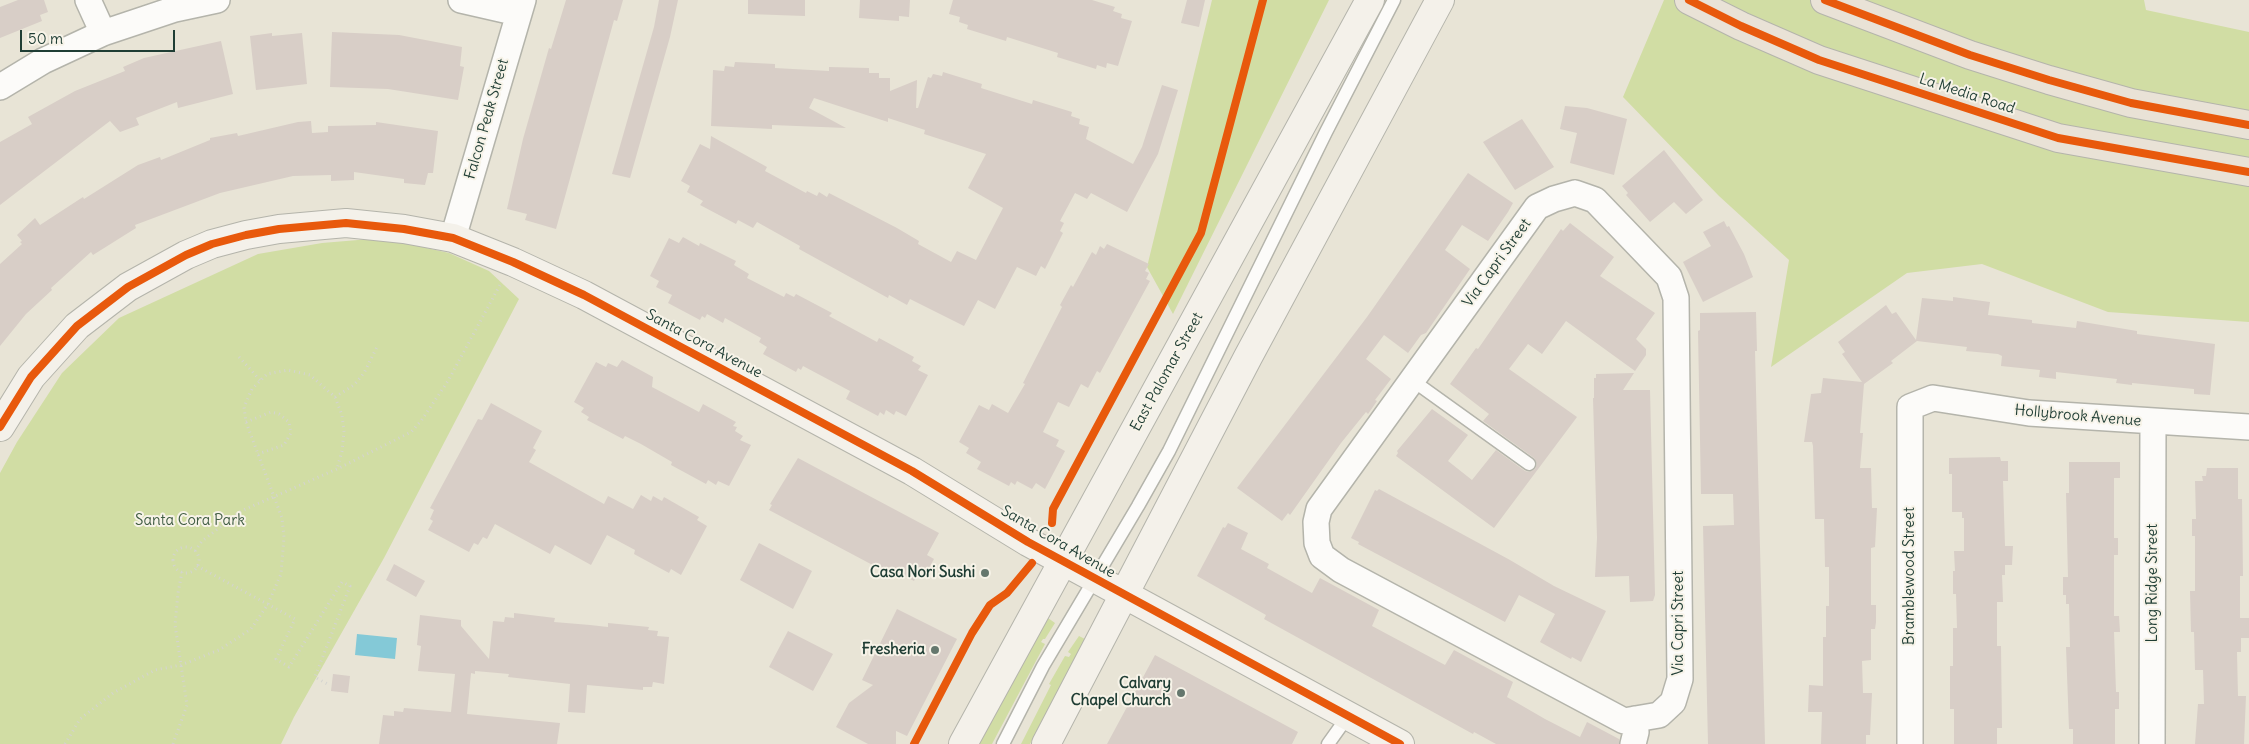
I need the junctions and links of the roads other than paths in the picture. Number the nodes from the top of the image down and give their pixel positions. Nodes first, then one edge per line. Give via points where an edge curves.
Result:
1 (88, 0) edge
2 (217, 0) edge
3 (462, 0) edge
4 (1370, 0) edge
5 (1394, 0) edge
6 (1440, 0) edge
7 (1690, 0) edge
8 (1825, 0) edge
9 (520, 6) edge
10 (103, 33) junction
11 (0, 87) edge
12 (2249, 125) edge
13 (2249, 172) edge
14 (453, 238) junction
15 (1412, 380) junction
16 (1910, 408) joint
17 (2153, 422) junction
18 (0, 427) edge
19 (2249, 427) edge
20 (1529, 464) dead end
21 (1063, 562) junction
22 (1094, 579) junction
23 (1123, 595) junction
24 (1348, 716) junction
25 (1636, 719) junction
26 (963, 744) edge
27 (1003, 744) edge
28 (1046, 744) edge
29 (1328, 744) edge
30 (1400, 744) edge
31 (1633, 744) edge
32 (1910, 744) edge
33 (2152, 744) edge

1 - 10 street
2 - 10 street via 175,9
3 - 9 street
4 - 21 main road, East Palomar Street
5 - 22 lane via 1169,451
6 - 23 main road
7 - 13 main road, La Media Road via 1819,60 2058,138
8 - 12 main road via 1970,55 2049,80 2131,103
9 - 14 street, Falcon Peak Street
10 - 11 street via 43,61
14 - 18 main road, Santa Cora Avenue via 346,223 271,230 212,244 186,254 128,286 77,326 31,377
14 - 21 main road, Santa Cora Avenue via 584,295 912,470
15 - 20 lane
15 - 25 street, Via Capri Street via 1319,509 1317,543 1322,556 1341,570 1624,721
15 - 25 street, Via Capri Street via 1537,207 1554,199 1575,193 1595,200 1669,276 1676,298 1680,679 1673,702 1659,714
16 - 17 street, Hollybrook Avenue via 1933,398 2029,413
16 - 32 street, Bramblewood Street
17 - 19 street, Hollybrook Avenue
17 - 33 street, Long Ridge Street
21 - 22 main road, Santa Cora Avenue
21 - 26 main road, East Palomar Street
22 - 23 main road, Santa Cora Avenue
22 - 27 lane via 1043,666
23 - 24 main road, Santa Cora Avenue
23 - 28 main road
24 - 29 lane
24 - 30 main road, Santa Cora Avenue
25 - 31 street

